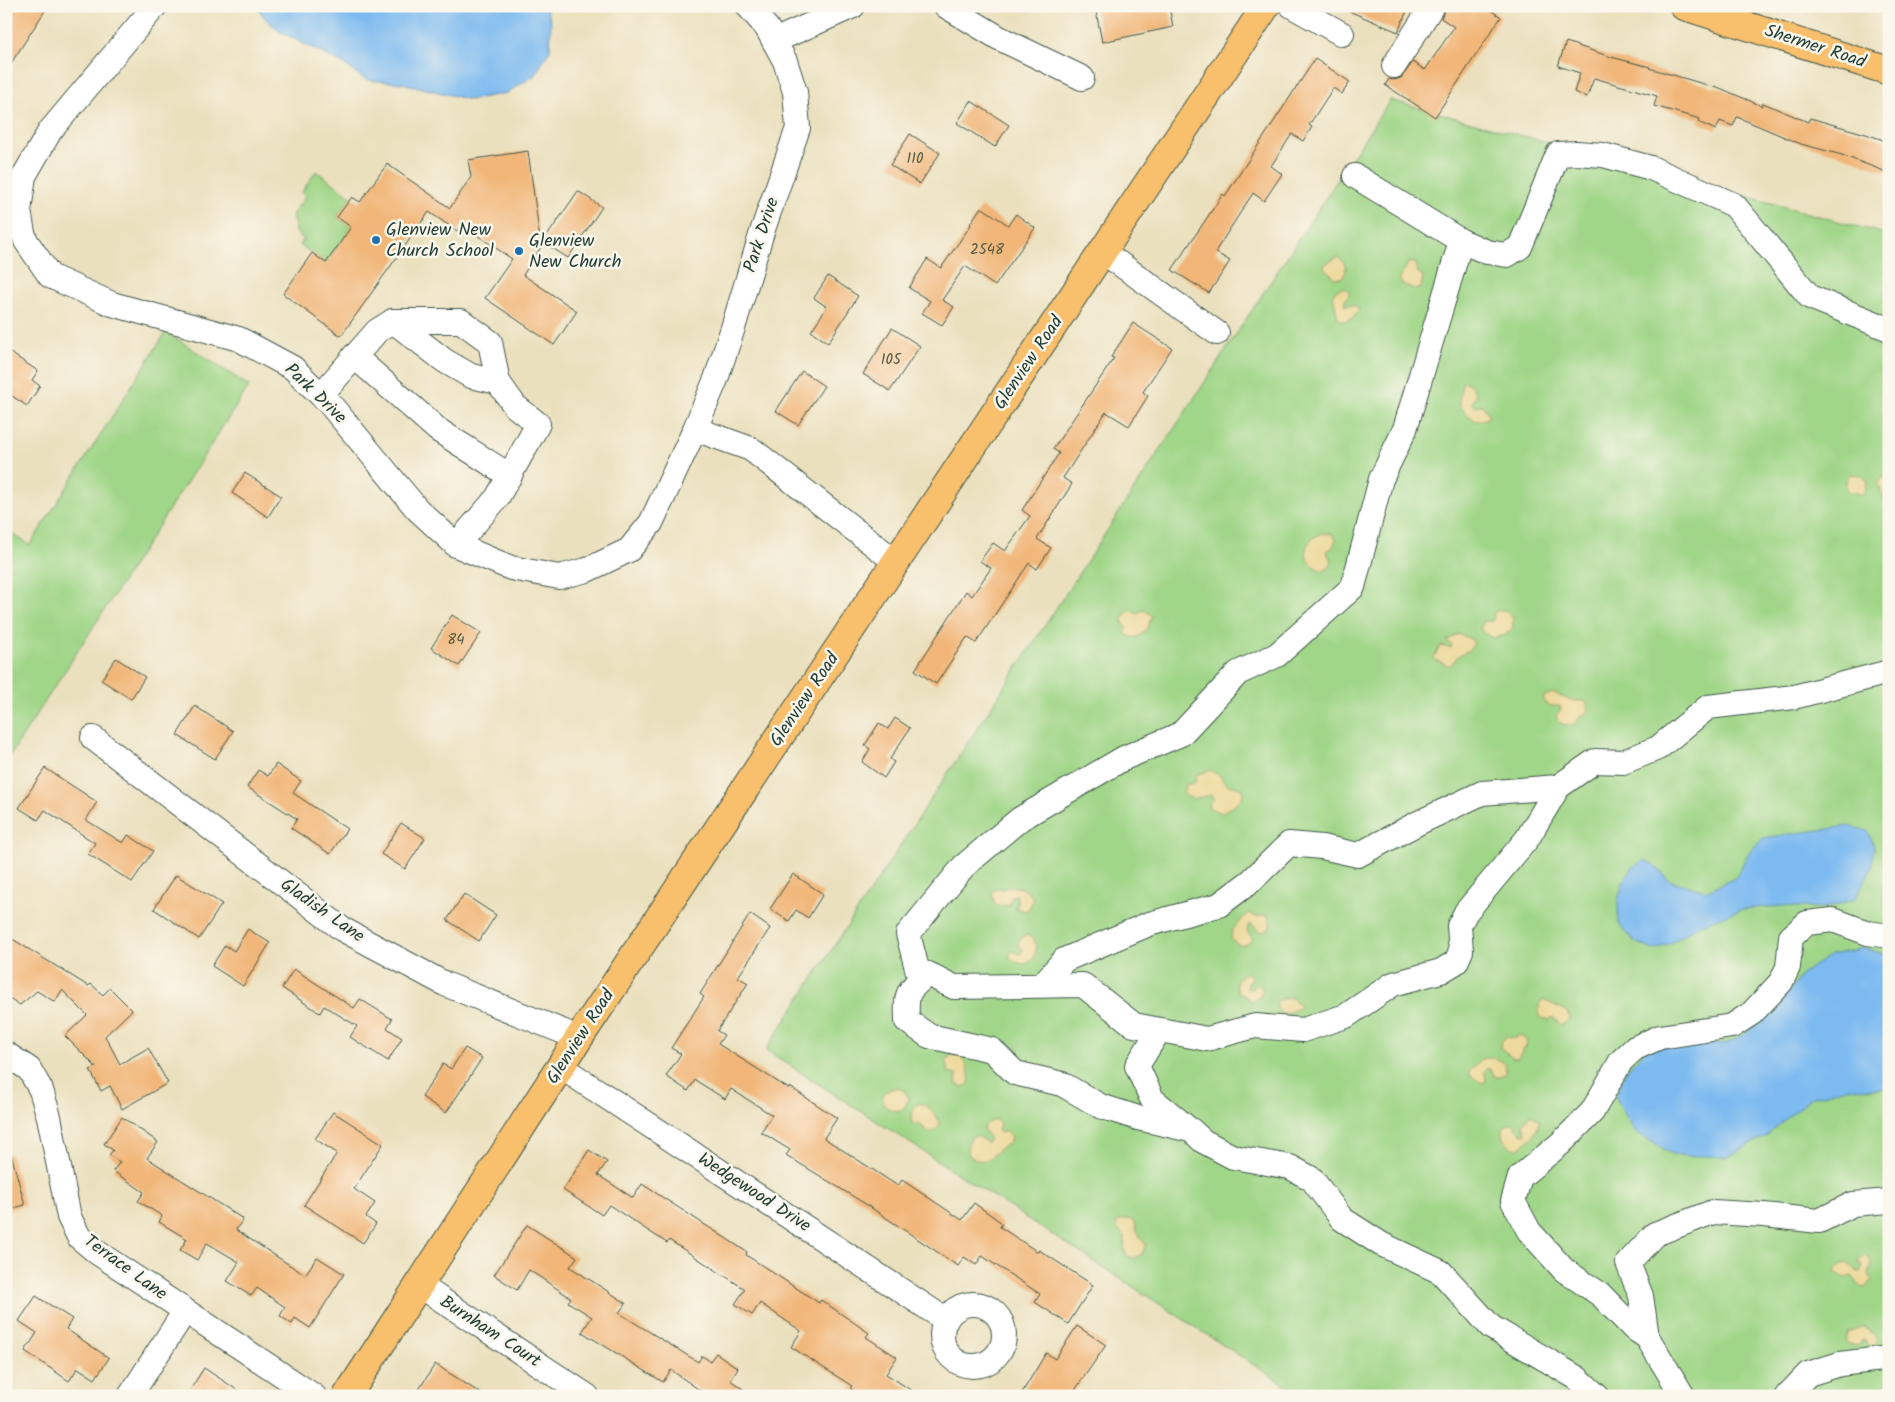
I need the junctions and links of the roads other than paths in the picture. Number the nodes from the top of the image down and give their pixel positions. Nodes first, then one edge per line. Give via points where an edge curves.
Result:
1 (155, 6) edge
2 (748, 6) edge
3 (853, 6) edge
4 (946, 6) edge
5 (1266, 6) edge
6 (1292, 6) edge
7 (1432, 6) edge
8 (1684, 6) edge
9 (1725, 12) edge
10 (1342, 34) dead end
11 (774, 41) junction
12 (1394, 66) dead end
13 (1889, 71) edge
14 (1082, 78) dead end
15 (1355, 176) dead end
16 (1461, 241) junction
17 (1103, 252) junction
18 (393, 321) junction
19 (1889, 329) edge
20 (1217, 333) dead end
21 (354, 356) junction
22 (498, 382) junction
23 (321, 395) junction
24 (695, 429) junction
25 (510, 476) junction
26 (456, 545) junction
27 (896, 562) junction
28 (1889, 672) edge
29 (93, 738) dead end
30 (1558, 787) junction
31 (1889, 936) edge
32 (920, 980) junction
33 (1043, 984) junction
34 (1159, 1030) junction
35 (579, 1038) junction
36 (6, 1054) edge
37 (562, 1066) junction
38 (1191, 1130) junction
39 (1889, 1202) edge
40 (419, 1285) junction
41 (185, 1311) junction
42 (946, 1320) dead end
43 (1647, 1338) junction
44 (1889, 1358) edge
45 (130, 1396) edge
46 (314, 1396) edge
47 (347, 1396) edge
48 (587, 1396) edge
49 (1596, 1396) edge
50 (1683, 1396) edge
51 (1787, 1396) edge

1 - 23 street, Park Drive via 50,131 24,176 20,211 26,241 50,276 112,304 239,339 293,368
2 - 11 street, Park Drive
3 - 11 street
4 - 14 street via 999,38
5 - 17 main road, Glenview Road
6 - 10 street
7 - 12 street
8 - 9 main road, Shermer Road
9 - 13 main road, Shermer Road
11 - 24 street, Park Drive via 785,61 795,92 798,128 716,379
15 - 16 street
16 - 19 street via 1507,256 1520,246 1558,154 1603,155 1651,168 1734,205 1810,297
16 - 32 street via 1405,429 1381,479 1354,587 1277,655 1238,672 1182,734 1124,758 1020,819 964,866 908,934
17 - 20 street
17 - 27 main road, Glenview Road
18 - 21 street via 377,331
18 - 22 street via 471,376
18 - 22 street via 461,321 490,342
21 - 23 street
21 - 25 street via 438,430
22 - 25 street via 515,406 538,424
23 - 26 street, Park Drive via 416,509
24 - 26 street, Park Drive via 651,524 629,550 587,570 559,577 511,568
24 - 27 street via 751,450
25 - 26 street via 497,498
27 - 35 main road, Glenview Road
28 - 30 street via 1794,697 1708,707 1658,748 1623,762 1595,761
29 - 35 street, Gladish Lane via 342,929 445,984
30 - 33 street via 1482,793 1358,855 1289,844 1251,881 1219,905 1149,924 1064,960
30 - 34 street via 1527,840 1466,912 1459,926 1461,951 1456,962 1441,971 1393,984 1346,1016 1303,1030 1255,1026 1207,1039
31 - 43 street via 1868,933 1833,920 1807,923 1791,937 1788,967 1781,982 1752,1012 1732,1026 1660,1038 1635,1048 1621,1061 1592,1112 1520,1177 1513,1201 1529,1231 1564,1270 1602,1295
32 - 33 street via 928,974 954,987
32 - 38 street via 912,986 906,1002 907,1021 929,1036 992,1050 1015,1073 1062,1084 1100,1106
33 - 34 street via 1083,984 1134,1025
34 - 38 street via 1137,1066 1152,1099
35 - 37 main road, Glenview Road
36 - 41 street, Terrace Lane via 29,1069 41,1090 69,1217 79,1237
37 - 40 main road, Glenview Road
37 - 42 street, Wedgewood Drive
38 - 49 street via 1203,1141 1233,1157 1290,1167 1312,1179 1342,1219 1381,1244 1441,1272 1491,1327 1577,1378
39 - 43 street via 1853,1204 1819,1221 1713,1212 1655,1234 1628,1263 1641,1296
40 - 47 main road, Glenview Road
40 - 48 street, Burnham Court
41 - 45 street
41 - 46 street, Terrace Lane
43 - 50 street
44 - 51 street via 1840,1364 1808,1374

